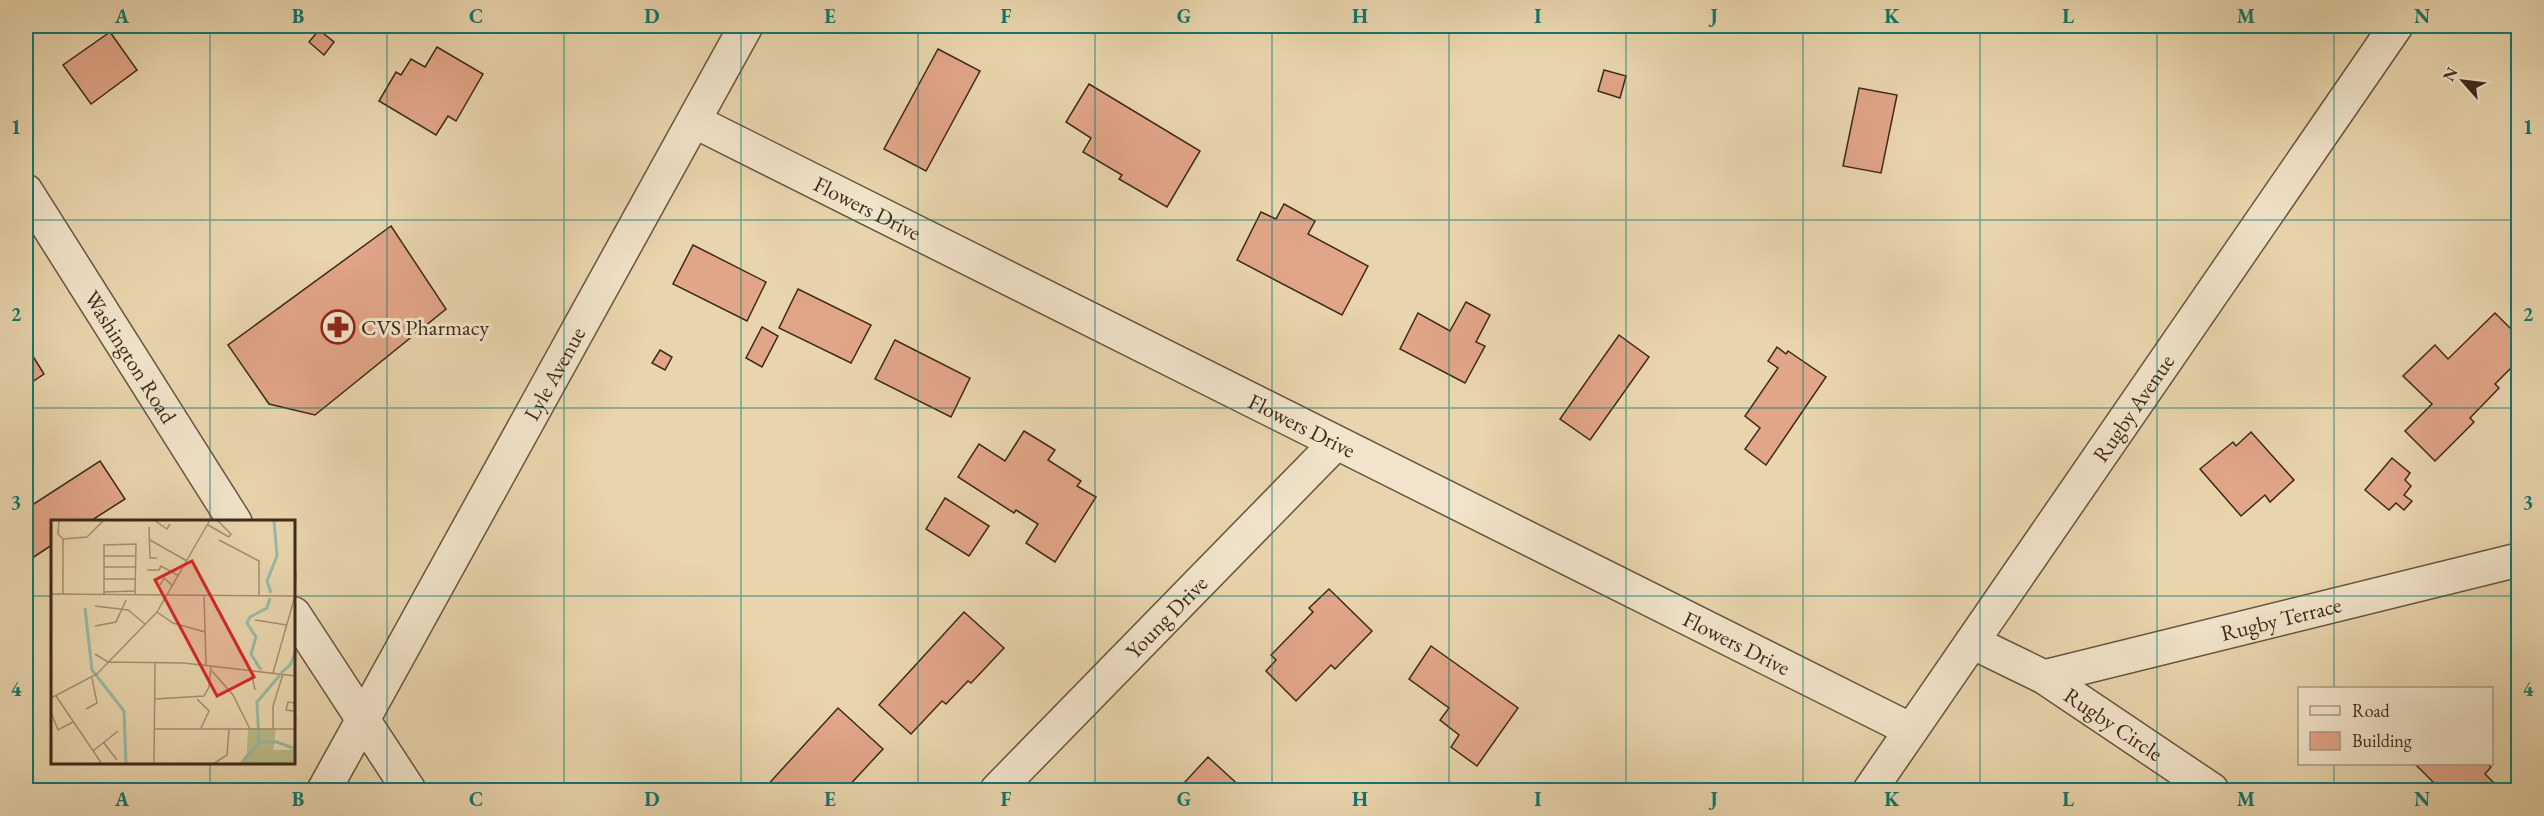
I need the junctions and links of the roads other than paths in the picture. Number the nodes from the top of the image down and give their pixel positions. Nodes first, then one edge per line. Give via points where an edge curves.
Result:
1 (746, 26) edge
2 (2396, 26) edge
3 (694, 121) junction
4 (26, 191) edge
5 (1336, 443) junction
6 (235, 520) edge
7 (2518, 560) edge
8 (296, 617) edge
9 (1972, 642) junction
10 (2044, 677) junction
11 (362, 721) junction
12 (1911, 730) junction
13 (324, 790) edge
14 (409, 790) edge
15 (997, 790) edge
16 (1870, 790) edge
17 (2212, 790) edge

1 - 3 street, Lyle Avenue
2 - 9 street, Rugby Avenue
3 - 5 street, Flowers Drive
3 - 11 street, Lyle Avenue
4 - 6 street, Washington Road
5 - 12 street, Flowers Drive
5 - 15 street, Young Drive
7 - 10 street, Rugby Terrace
8 - 11 street
9 - 10 street, Rugby Circle
9 - 12 street, Rugby Avenue
10 - 17 street, Rugby Circle
11 - 13 street, Lyle Avenue
11 - 14 street
12 - 16 street, Rugby Avenue

